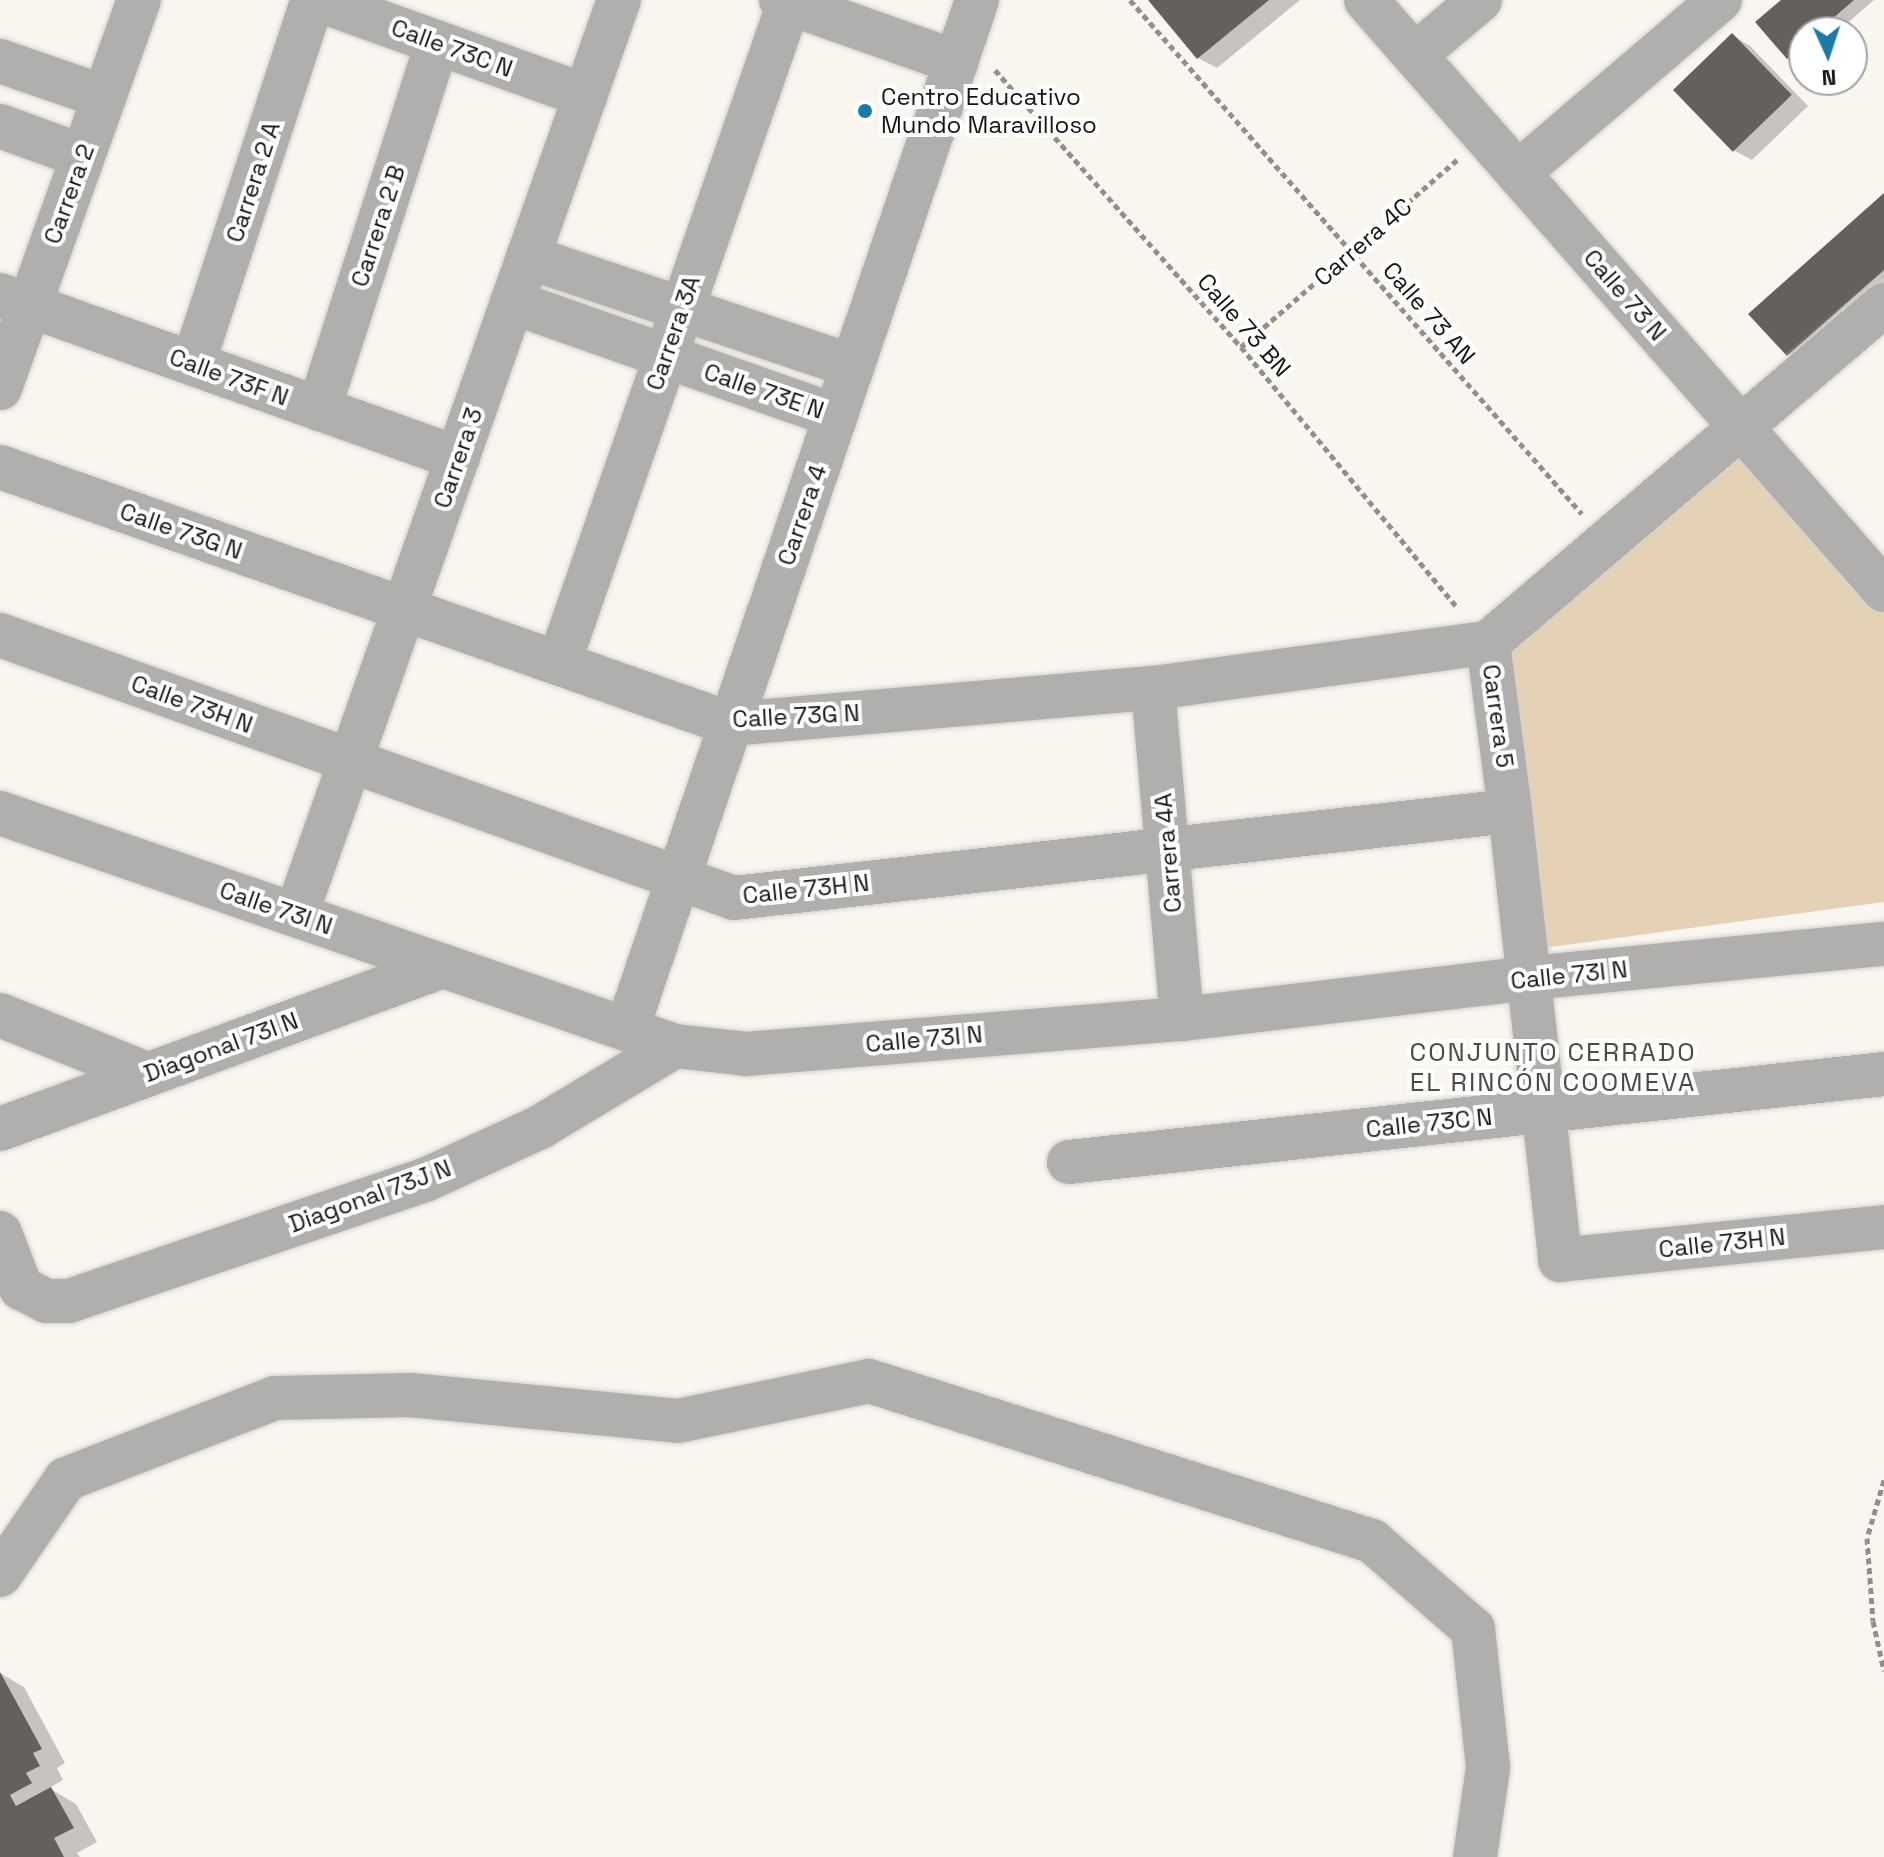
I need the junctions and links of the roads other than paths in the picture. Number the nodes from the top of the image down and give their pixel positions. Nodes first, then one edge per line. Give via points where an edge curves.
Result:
1 (139, 0) edge
2 (313, 0) edge
3 (319, 0) edge
4 (619, 0) edge
5 (1366, 0) edge
6 (1480, 0) edge
7 (1720, 0) edge
8 (785, 1) edge
9 (966, 33) edge
10 (437, 43) junction
11 (1415, 55) junction
12 (0, 61) edge
13 (585, 96) junction
14 (104, 97) junction
15 (0, 126) edge
16 (82, 156) junction
17 (1518, 173) junction
18 (528, 257) junction
19 (15, 300) edge
20 (512, 302) junction
21 (1884, 305) edge
22 (682, 308) junction
23 (665, 357) junction
24 (193, 364) junction
25 (852, 366) junction
26 (0, 388) edge
27 (319, 409) junction
28 (835, 416) junction
29 (1741, 427) junction
30 (458, 458) junction
31 (0, 467) edge
32 (1884, 590) edge
33 (404, 609) junction
34 (0, 635) edge
35 (1488, 643) junction
36 (559, 663) junction
37 (1153, 688) junction
38 (731, 724) junction
39 (351, 760) junction
40 (1510, 811) junction
41 (0, 813) edge
42 (1167, 850) junction
43 (679, 877) junction
44 (296, 915) junction
45 (1884, 944) edge
46 (443, 966) junction
47 (1529, 978) junction
48 (0, 1015) edge
49 (1182, 1019) junction
50 (627, 1029) junction
51 (675, 1046) junction
52 (147, 1074) junction
53 (1884, 1074) edge
54 (1544, 1110) junction
55 (0, 1129) edge
56 (1069, 1162) dead end
57 (1884, 1227) edge
58 (0, 1233) edge
59 (1560, 1260) joint
60 (0, 1575) edge
61 (1475, 1857) edge

1 - 14 street, Carrera 2
2 - 24 street, Carrera 2 A
3 - 10 street, Calle 73C N
4 - 13 street, Carrera 3
5 - 11 street, Calle 73 N
6 - 11 street
7 - 17 street
8 - 9 street
8 - 22 street, Carrera 3A
9 - 25 street, Carrera 4
10 - 13 street, Calle 73C N
10 - 27 street, Carrera 2 B
11 - 17 street, Calle 73 N
12 - 14 street
13 - 18 street, Carrera 3
14 - 16 street, Carrera 2
15 - 16 street
16 - 19 street, Carrera 2
17 - 29 street, Calle 73 N
18 - 20 street, Carrera 3
18 - 22 street
19 - 24 street, Calle 73F N
19 - 26 street, Carrera 2
20 - 23 street, Calle 73E N
20 - 30 street, Carrera 3
21 - 29 street, Carrera 5
22 - 23 street, Carrera 3A
22 - 25 street
23 - 28 street, Calle 73E N
23 - 36 street, Carrera 3A
24 - 27 street, Calle 73F N
25 - 28 street, Carrera 4
27 - 30 street, Calle 73F N
28 - 38 street, Carrera 4
29 - 32 street, Calle 73 N
29 - 35 street, Carrera 5
30 - 33 street, Carrera 3
31 - 33 street, Calle 73G N
33 - 36 street, Calle 73G N
33 - 39 street, Carrera 3
34 - 39 street, Calle 73H N
35 - 37 street, Calle 73G N
35 - 40 street, Carrera 5
36 - 38 street, Calle 73G N
37 - 38 street, Calle 73G N
37 - 42 street, Carrera 4A
38 - 43 street, Carrera 4
39 - 43 street, Calle 73H N
39 - 44 street, Carrera 3
40 - 42 street, Calle 73H N
40 - 47 street, Carrera 5
41 - 44 street, Calle 73I N
42 - 43 street, Calle 73H N via 734,898
42 - 49 street, Carrera 4A
43 - 50 street, Carrera 4
44 - 46 street, Calle 73I N
45 - 47 street, Calle 73I N
46 - 50 street, Calle 73I N
46 - 52 street, Diagonal 73I N
47 - 49 street, Calle 73I N
47 - 54 street, Carrera 5
48 - 52 street
49 - 51 street, Calle 73I N via 746,1054
50 - 51 street, Calle 73I N
51 - 58 street, Diagonal 73J N via 540,1127 425,1180 69,1301 46,1301 21,1288
52 - 55 street, Diagonal 73I N
53 - 54 street, Calle 73C N
54 - 56 street, Calle 73C N
54 - 59 street, Carrera 5
57 - 59 street, Calle 73H N
60 - 61 street via 66,1479 275,1398 410,1395 678,1421 869,1381 1372,1541 1473,1629 1488,1768

